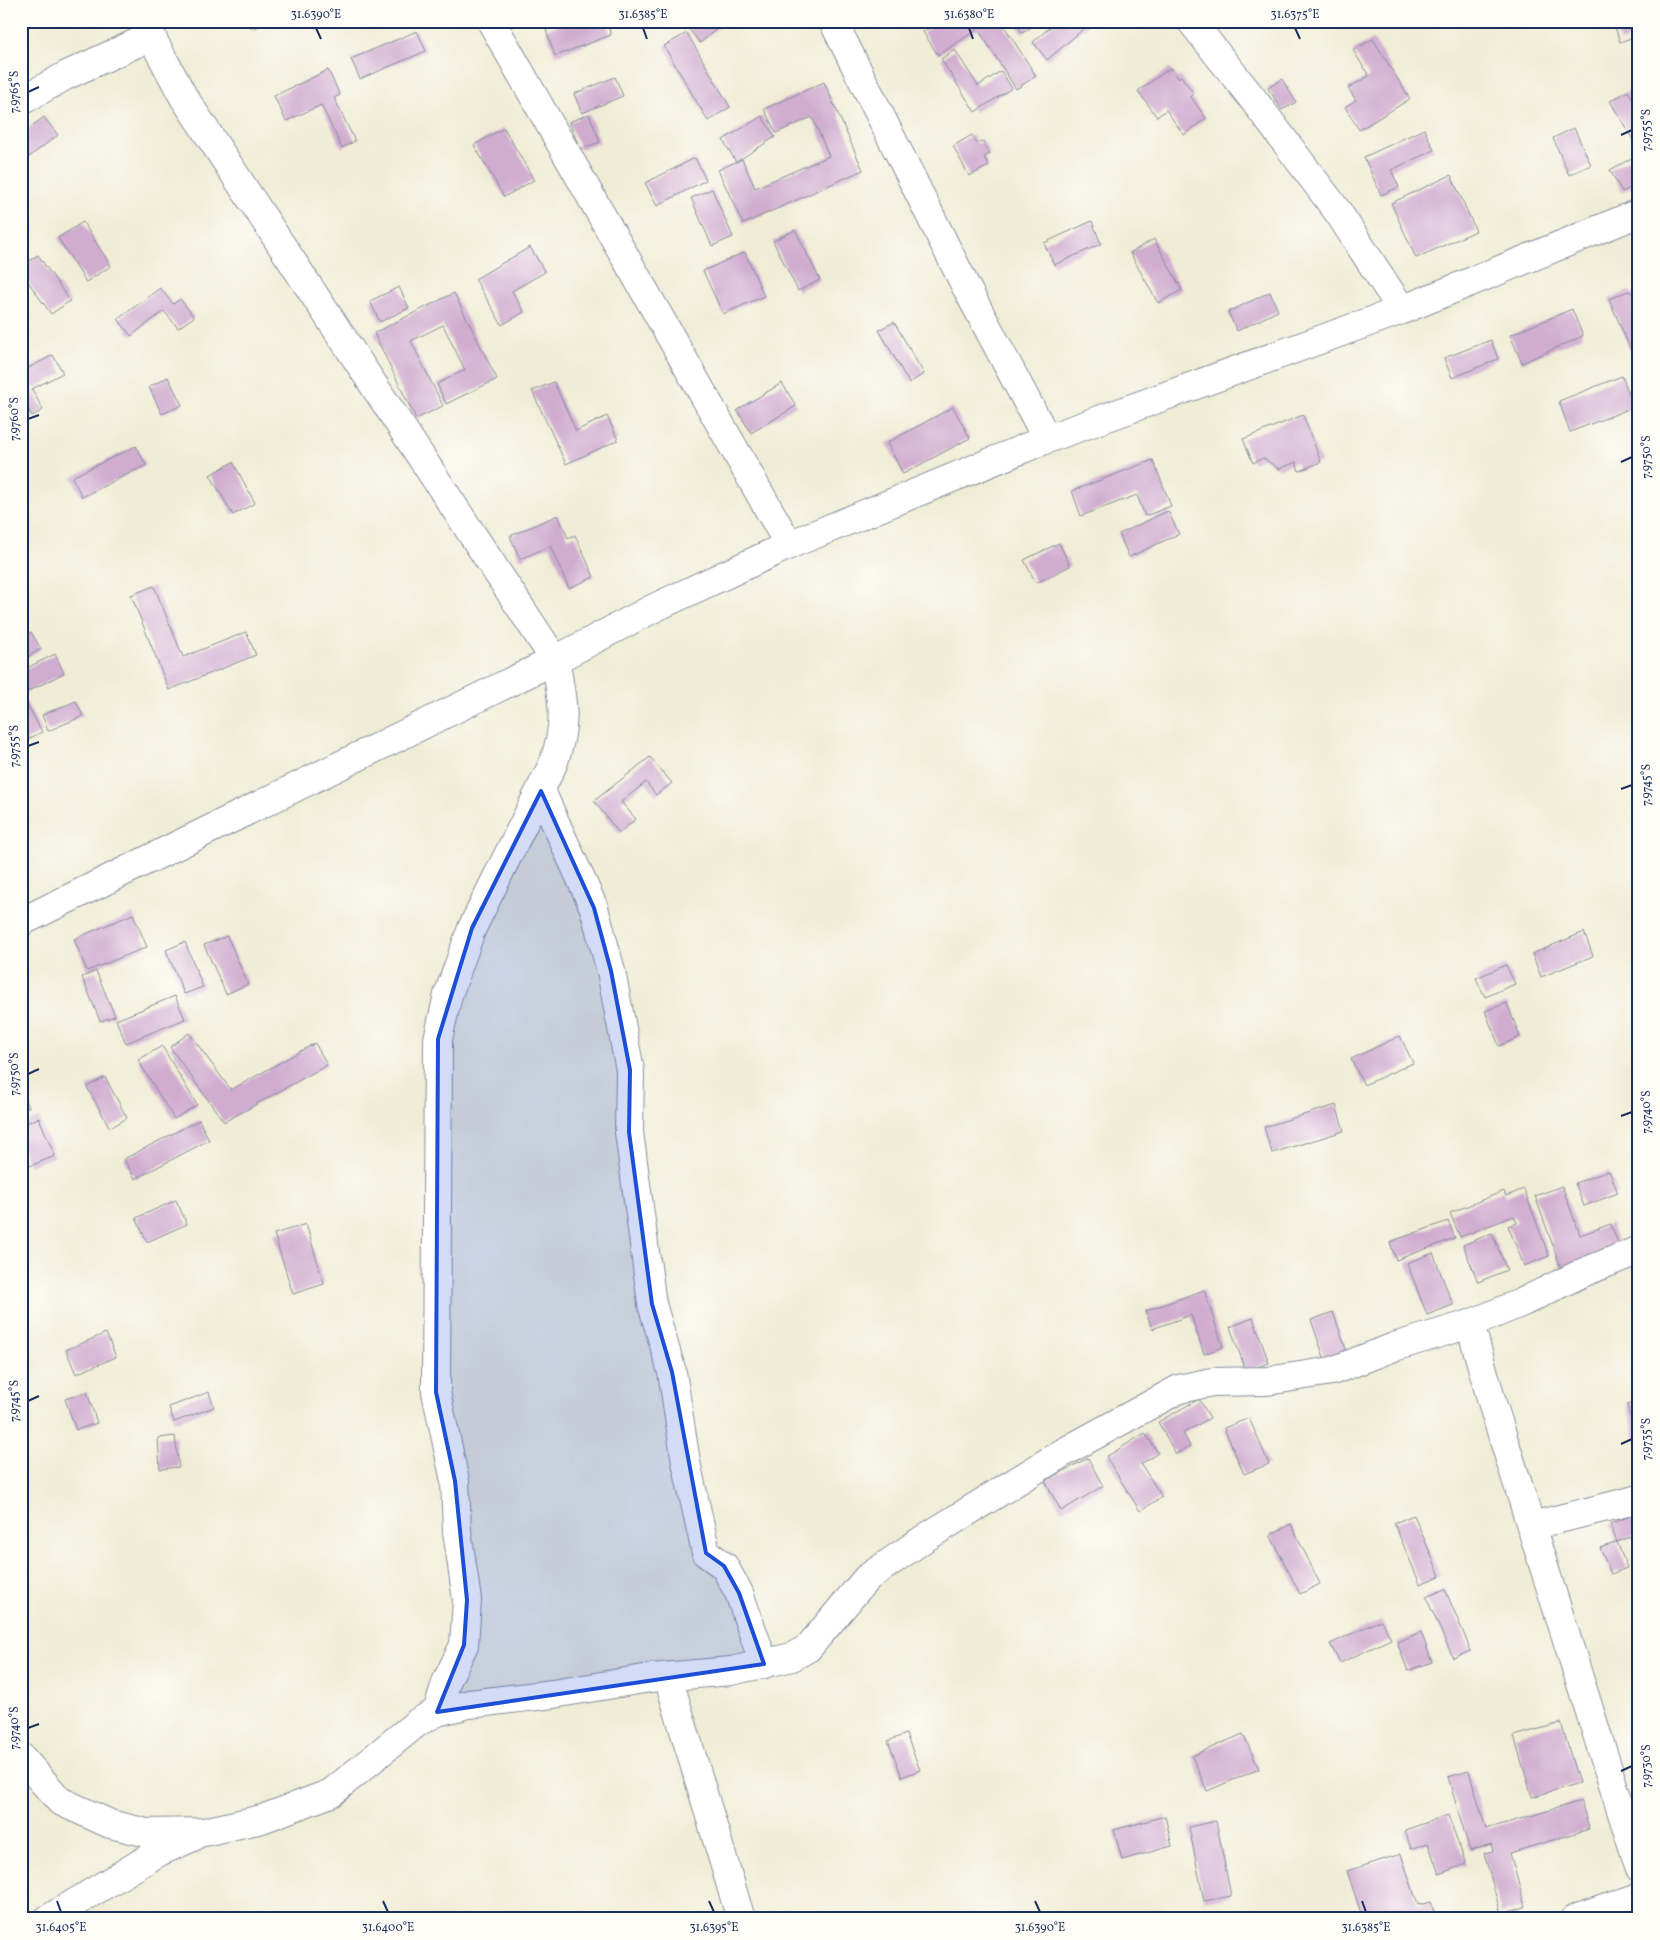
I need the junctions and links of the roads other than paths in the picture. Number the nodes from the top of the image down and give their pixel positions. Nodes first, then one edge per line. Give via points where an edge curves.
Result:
1 (492, 21) edge
2 (833, 21) edge
3 (1191, 21) edge
4 (148, 28) edge
5 (21, 101) edge
6 (1639, 213) edge
7 (1402, 310) junction
8 (1046, 439) junction
9 (789, 545) junction
10 (555, 660) junction
11 (541, 790) junction
12 (21, 922) edge
13 (1639, 1250) edge
14 (1470, 1324) junction
15 (1639, 1499) edge
16 (1531, 1526) junction
17 (764, 1664) junction
18 (668, 1677) junction
19 (437, 1712) junction
20 (21, 1757) edge
21 (204, 1832) junction
22 (1639, 1866) edge
23 (1639, 1897) edge
24 (48, 1919) edge
25 (741, 1919) edge
26 (1575, 1919) edge

1 - 9 street
2 - 8 street
3 - 7 street via 1338,212
4 - 5 street
4 - 10 street via 184,96
6 - 7 street
7 - 8 street
8 - 9 street
9 - 10 street via 654,608
10 - 11 street via 564,709 562,741
10 - 12 street
11 - 17 street via 594,908 611,971 630,1070 629,1132 652,1304 672,1372 686,1462 706,1553 724,1566 739,1593
11 - 19 street via 472,928 448,995 438,1039 436,1392 455,1482 457,1531 467,1600 464,1645 446,1680
13 - 14 street
14 - 16 street
14 - 17 street via 1394,1347 1332,1371 1267,1381 1212,1382 1179,1389 1064,1452 925,1538 867,1578 808,1648 792,1657
15 - 16 street
16 - 22 street
17 - 18 street via 731,1671
18 - 19 street via 469,1704
18 - 25 street
19 - 21 street via 418,1722 331,1793 262,1819
20 - 21 street via 60,1801 110,1824 147,1832
21 - 24 street via 160,1852
23 - 26 street

